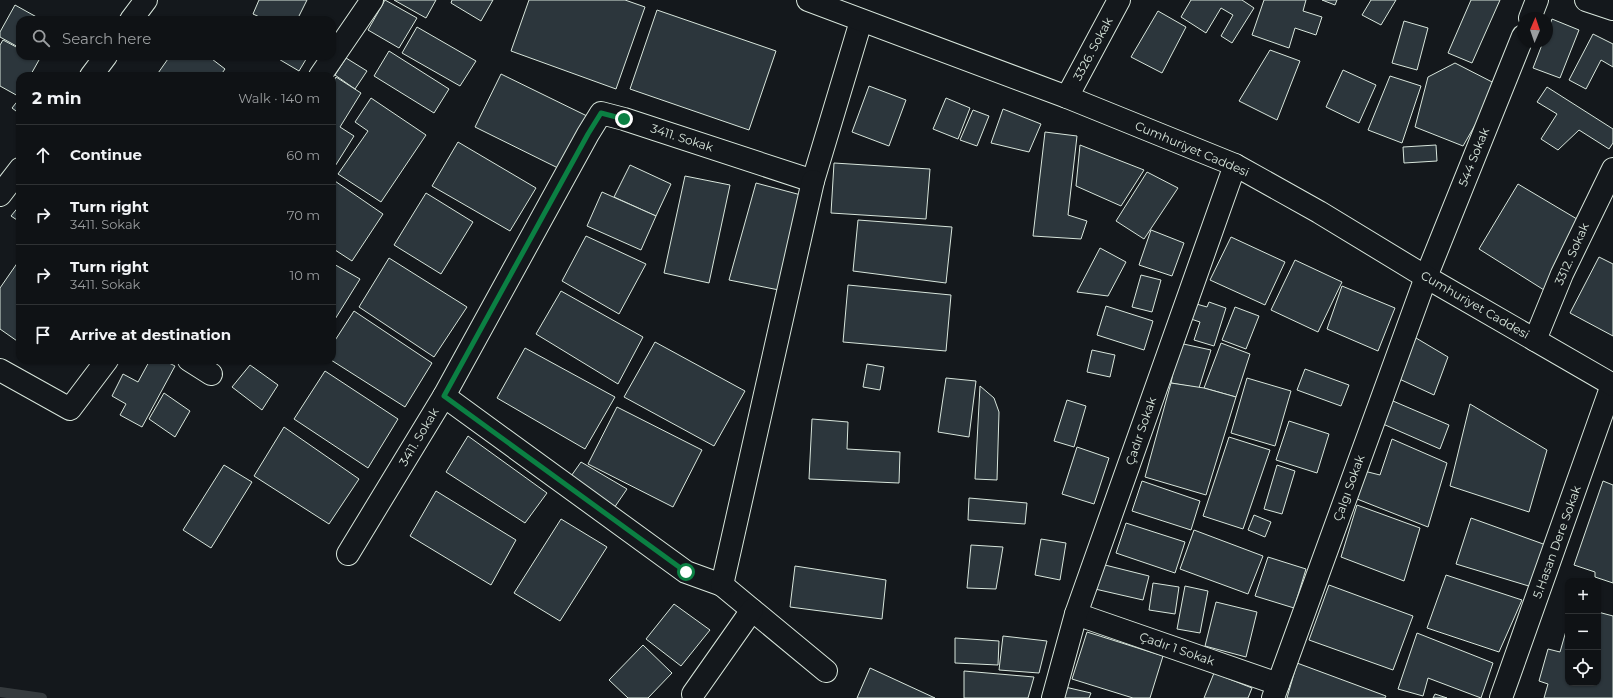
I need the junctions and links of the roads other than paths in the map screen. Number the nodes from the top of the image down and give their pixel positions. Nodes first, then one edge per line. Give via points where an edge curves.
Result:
1 (146, 0) edge
2 (372, 0) edge
3 (808, 0) edge
4 (1119, 0) edge
5 (1537, 0) edge
6 (1586, 0) edge
7 (1613, 8) edge
8 (1532, 12) edge
9 (135, 16) edge
10 (862, 21) junction
11 (1518, 48) edge
12 (336, 53) edge
13 (103, 60) edge
14 (331, 60) edge
15 (94, 72) edge
16 (323, 72) edge
17 (1067, 97) junction
18 (1235, 165) junction
19 (1613, 169) edge
20 (16, 174) edge
21 (813, 181) junction
22 (0, 195) edge
23 (1426, 277) junction
24 (1535, 340) junction
25 (104, 364) edge
26 (195, 364) edge
27 (0, 370) edge
28 (211, 374) dead end
29 (1613, 385) edge
30 (444, 396) junction
31 (348, 554) dead end
32 (722, 584) junction
33 (752, 610) junction
34 (1076, 614) junction
35 (826, 671) dead end
36 (1275, 691) edge
37 (693, 694) dead end
38 (1053, 698) edge
39 (1501, 698) edge

1 - 9 street
2 - 12 street
3 - 10 street, Cumhuriyet Caddesi
4 - 17 street, 3326. Sokak
5 - 8 street
6 - 7 street
10 - 17 street, Cumhuriyet Caddesi
10 - 21 street
11 - 23 street, 544 Sokak
13 - 15 street
14 - 16 street
17 - 18 street, Cumhuriyet Caddesi
18 - 23 street, Cumhuriyet Caddesi
18 - 34 street, Çadır Sokak
19 - 24 street, 3312. Sokak via 1566,267
20 - 22 street
21 - 30 street, 3411. Sokak via 601,113
21 - 32 street
23 - 24 street, Cumhuriyet Caddesi
23 - 36 street, Çalgı Sokak
24 - 29 street, Cumhuriyet Caddesi
25 - 27 street via 70,409
26 - 28 street
29 - 39 street, 5.Hasan Dere Sokak
30 - 31 street, 3411. Sokak
30 - 32 street via 686,572
32 - 33 street
33 - 35 street
33 - 37 street
34 - 36 street, Çadır 1 Sokak
34 - 38 street, Çadır Sokak

